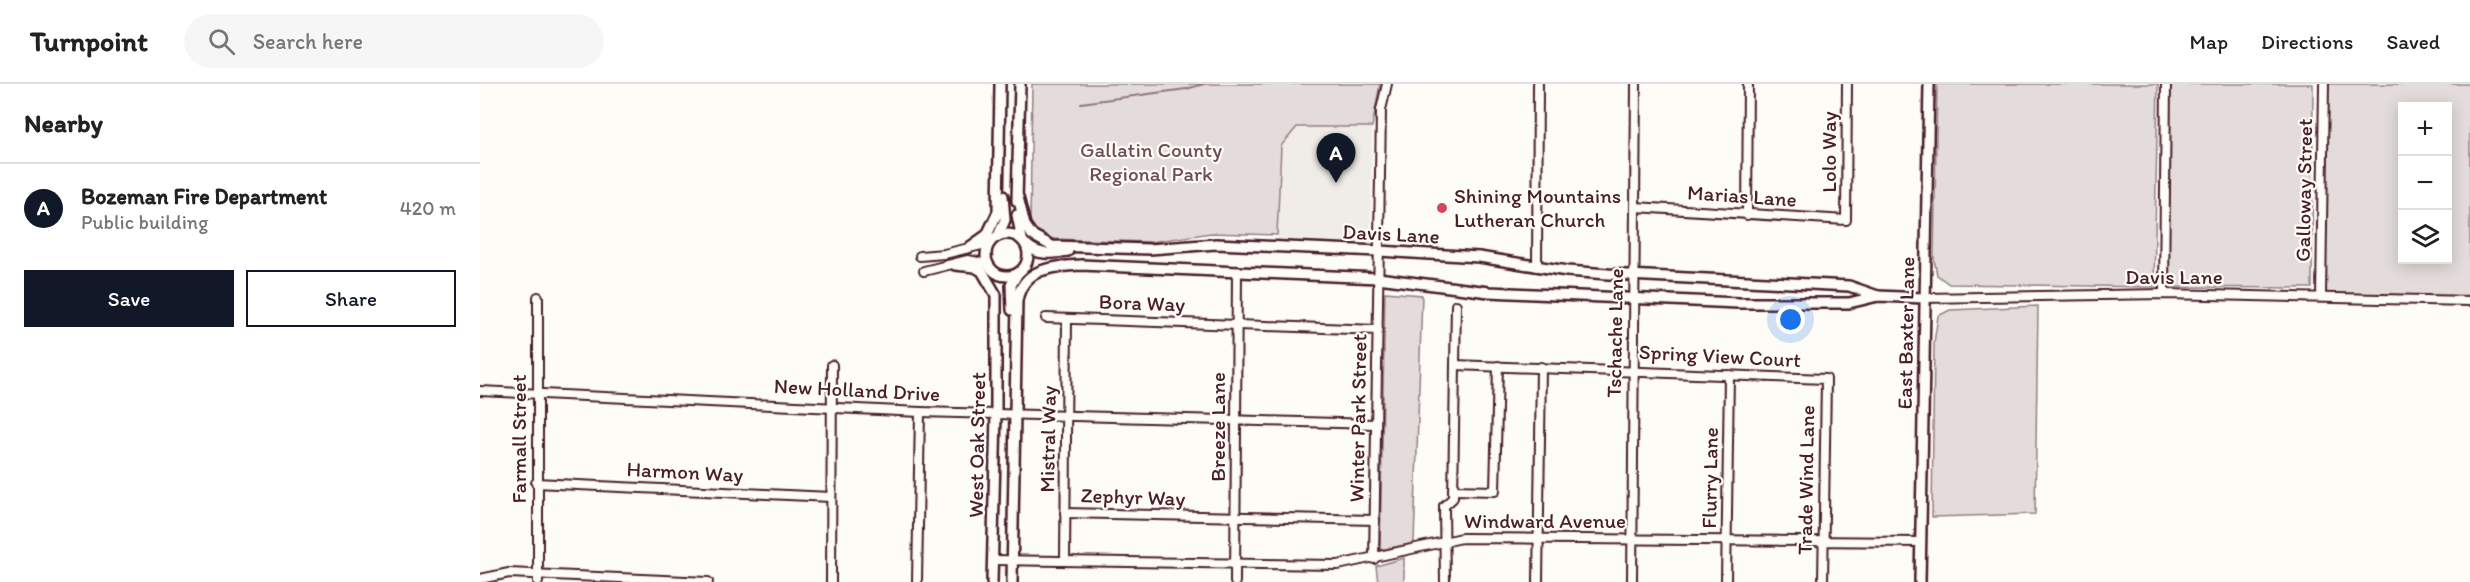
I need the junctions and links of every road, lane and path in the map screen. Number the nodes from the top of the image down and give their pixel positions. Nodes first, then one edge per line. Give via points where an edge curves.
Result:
1 (1000, 84) edge
2 (1020, 84) edge
3 (1387, 84) edge
4 (1538, 84) edge
5 (1636, 84) edge
6 (1748, 84) edge
7 (1847, 84) edge
8 (1929, 84) edge
9 (2166, 84) edge
10 (2324, 84) edge
11 (1000, 173) junction
12 (1018, 197) junction
13 (1635, 207) junction
14 (1747, 215) junction
15 (1846, 220) joint
16 (998, 236) junction
17 (1024, 242) junction
18 (990, 243) junction
19 (970, 247) junction
20 (1079, 248) junction
21 (1379, 251) junction
22 (920, 256) dead end
23 (955, 265) junction
24 (1081, 265) junction
25 (990, 267) junction
26 (1537, 267) junction
27 (1020, 271) junction
28 (924, 272) dead end
29 (1237, 272) junction
30 (1634, 275) junction
31 (1378, 278) junction
32 (2164, 294) junction
33 (1878, 296) junction
34 (538, 297) dead end
35 (1634, 297) junction
36 (2321, 297) junction
37 (1924, 298) junction
38 (2470, 301) edge
39 (1456, 305) dead end
40 (997, 309) junction
41 (1046, 318) dead end
42 (1067, 319) junction
43 (1016, 324) junction
44 (1237, 325) junction
45 (1378, 330) junction
46 (832, 365) dead end
47 (1455, 365) junction
48 (1498, 366) junction
49 (1541, 367) junction
50 (1633, 370) junction
51 (1729, 375) junction
52 (1826, 379) joint
53 (480, 391) edge
54 (537, 393) junction
55 (832, 407) junction
56 (920, 412) junction
57 (996, 413) junction
58 (1015, 414) junction
59 (1066, 415) junction
60 (1236, 421) junction
61 (1376, 424) junction
62 (536, 483) junction
63 (1453, 490) junction
64 (831, 497) junction
65 (1065, 513) junction
66 (1235, 518) junction
67 (1375, 520) junction
68 (1632, 538) junction
69 (1539, 539) junction
70 (1727, 540) junction
71 (1823, 541) junction
72 (1444, 542) junction
73 (1920, 542) junction
74 (1374, 559) junction
75 (993, 560) junction
76 (1012, 560) junction
77 (1065, 561) junction
78 (1235, 564) junction
79 (537, 578) edge
80 (480, 579) edge
81 (708, 582) edge
82 (831, 582) edge
83 (916, 582) edge
84 (993, 582) edge
85 (1012, 582) edge
86 (1235, 582) edge
87 (1445, 582) edge
88 (1538, 582) edge
89 (1632, 582) edge
90 (1726, 582) edge
91 (1823, 582) edge
92 (1920, 582) edge

1 - 11 main road
2 - 12 main road
3 - 21 street, Winter Park Street via 1381,110
4 - 26 street
5 - 13 street, Tschache Lane
6 - 14 street
7 - 15 street, Lolo Way
8 - 37 main road, East Baxter Lane
9 - 32 street
10 - 36 street, Galloway Street
11 - 16 main road via 1005,220
11 - 19 main road via 996,222 987,235
12 - 17 main road
12 - 20 main road via 1025,225 1032,235 1049,245
13 - 14 street, Marias Lane
13 - 30 street, Tschache Lane
14 - 15 street, Marias Lane
16 - 17 main road via 1009,233
16 - 18 main road
17 - 20 main road via 1044,253
17 - 27 main road via 1029,257
18 - 19 street
18 - 25 main road
19 - 22 street
20 - 21 main road, Davis Lane via 1150,249 1216,244
21 - 26 main road, Davis Lane via 1479,257
21 - 31 street, Winter Park Street
23 - 25 street via 975,260
23 - 28 street
23 - 40 main road via 975,267 988,276
24 - 27 main road via 1059,262
24 - 29 main road, Davis Lane
24 - 43 main road via 1046,269 1029,276 1020,289
25 - 27 main road via 1005,276
25 - 40 main road via 999,286
26 - 30 main road, Davis Lane
27 - 43 main road via 1011,285
29 - 31 main road, Davis Lane
29 - 44 street, Breeze Lane
30 - 33 main road, Davis Lane via 1849,286
30 - 35 street, Tschache Lane
31 - 35 main road, Davis Lane via 1489,292
31 - 45 street, Winter Park Street
32 - 36 street, Davis Lane
32 - 37 street, Davis Lane
33 - 35 main road, Davis Lane via 1850,303
33 - 37 main road, Davis Lane
34 - 54 street, Farmall Street
35 - 50 street, Tschache Lane
36 - 38 street, Davis Lane
37 - 73 main road, East Baxter Lane
39 - 47 street
40 - 57 main road, West Oak Street
41 - 42 street, Bora Way
42 - 44 street, Bora Way
42 - 59 street, Mistral Way
43 - 58 main road, West Oak Street
44 - 45 street, Bora Way
44 - 60 street, Breeze Lane
45 - 61 street, Winter Park Street
46 - 55 street
47 - 48 street, Spring View Court
47 - 63 street
48 - 49 street, Spring View Court
48 - 63 street via 1495,491
49 - 50 street, Spring View Court
49 - 69 street
50 - 51 street, Spring View Court
50 - 68 street, Tschache Lane
51 - 52 street, Spring View Court
51 - 70 street, Flurry Lane
52 - 71 street, Trade Wind Lane
53 - 54 street, New Holland Drive
54 - 55 street, New Holland Drive
54 - 62 street, Farmall Street
55 - 56 street, New Holland Drive
55 - 64 street
56 - 57 street, New Holland Drive
56 - 83 street
57 - 58 street, New Holland Drive
57 - 75 main road, West Oak Street
58 - 59 street, New Holland Drive
58 - 76 main road, West Oak Street
59 - 60 street, New Holland Drive
59 - 65 street, Mistral Way
60 - 61 street, New Holland Drive
60 - 66 street, Breeze Lane
61 - 67 street, Winter Park Street
62 - 64 street, Harmon Way
62 - 79 street, Farmall Street
63 - 72 street via 1453,498 1444,506
64 - 82 street
65 - 66 street, Zephyr Way
65 - 77 street, Mistral Way
66 - 67 street, Zephyr Way
66 - 78 street, Breeze Lane
67 - 74 street, Winter Park Street
68 - 69 street, Windward Avenue
68 - 70 street, Windward Avenue
68 - 89 street, Tschache Lane
69 - 72 street, Windward Avenue via 1462,538
69 - 88 street
70 - 71 street, Windward Avenue
70 - 90 street, Flurry Lane
71 - 73 street, Windward Avenue
71 - 91 street, Trade Wind Lane
72 - 74 street, Windward Avenue
72 - 87 street
73 - 92 main road, East Baxter Lane
74 - 78 street, Windward Avenue via 1338,565
75 - 76 street, Windward Avenue
75 - 84 main road, West Oak Street
76 - 77 street, Windward Avenue
76 - 85 main road, West Oak Street
77 - 78 street, Windward Avenue
78 - 86 street, Breeze Lane
79 - 80 street via 509,573
79 - 81 street

